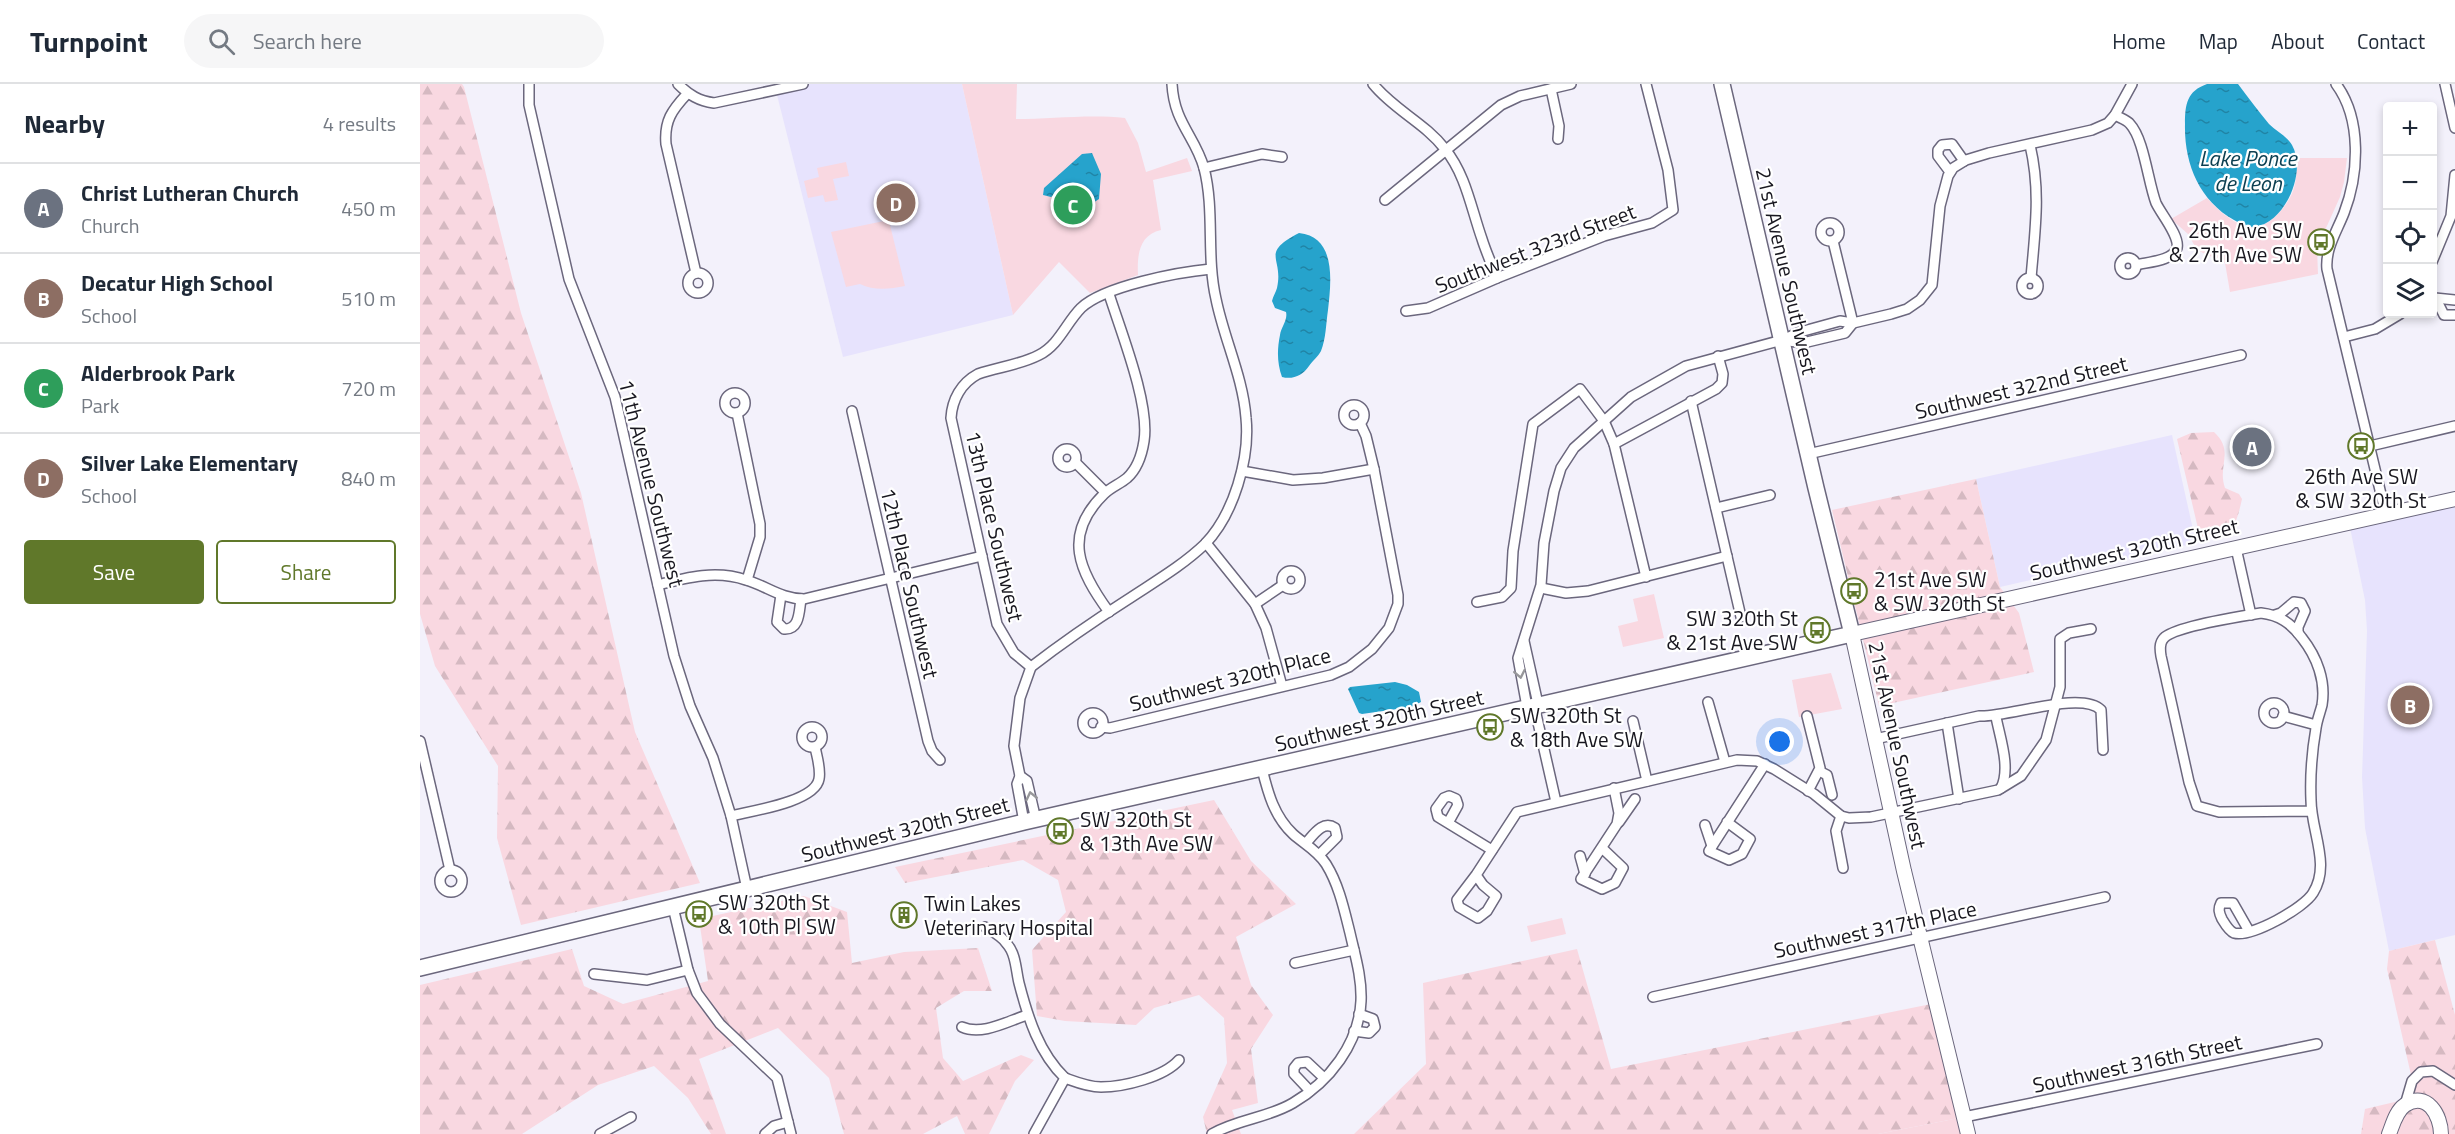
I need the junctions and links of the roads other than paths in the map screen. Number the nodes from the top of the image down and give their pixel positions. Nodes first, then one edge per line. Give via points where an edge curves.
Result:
1 (529, 84) edge
2 (678, 84) edge
3 (803, 84) edge
4 (1172, 84) edge
5 (1373, 84) edge
6 (1571, 84) edge
7 (1646, 84) edge
8 (1722, 84) edge
9 (2132, 84) edge
10 (2336, 84) edge
11 (2445, 84) edge
12 (1551, 89) junction
13 (687, 94) junction
14 (2115, 115) junction
15 (2455, 128) edge
16 (1558, 139) dead end
17 (2030, 145) junction
18 (1445, 149) junction
19 (1282, 157) dead end
20 (1964, 161) junction
21 (1204, 168) junction
22 (1952, 170) junction
23 (2455, 175) edge
24 (1385, 200) dead end
25 (2453, 216) edge
26 (1833, 241) dead end
27 (2437, 253) edge
28 (2136, 264) dead end
29 (1211, 268) junction
30 (696, 273) dead end
31 (1497, 278) junction
32 (2031, 278) dead end
33 (1109, 294) junction
34 (2437, 298) edge
35 (2455, 300) edge
36 (2437, 303) edge
37 (1406, 311) dead end
38 (2455, 315) edge
39 (2393, 318) edge
40 (1853, 323) junction
41 (2344, 337) junction
42 (1782, 340) junction
43 (2241, 355) dead end
44 (1718, 356) junction
45 (1691, 401) junction
46 (852, 411) dead end
47 (737, 413) dead end
48 (1604, 422) junction
49 (1360, 423) dead end
50 (2455, 426) edge
51 (1614, 444) junction
52 (2370, 446) junction
53 (1808, 454) junction
54 (1075, 462) dead end
55 (1374, 469) junction
56 (1242, 471) junction
57 (1106, 492) junction
58 (1770, 495) dead end
59 (2455, 499) edge
60 (1716, 508) junction
61 (2386, 515) junction
62 (1206, 543) junction
63 (2236, 548) junction
64 (982, 556) junction
65 (1727, 556) junction
66 (1646, 577) junction
67 (889, 579) junction
68 (747, 580) junction
69 (658, 585) junction
70 (1283, 585) dead end
71 (1541, 588) junction
72 (781, 596) junction
73 (801, 599) junction
74 (1477, 602) dead end
75 (1255, 604) junction
76 (1108, 612) junction
77 (2251, 615) junction
78 (2275, 615) junction
79 (1741, 617) dead end
80 (2091, 629) dead end
81 (2298, 633) junction
82 (1852, 634) junction
83 (1031, 667) junction
84 (1282, 686) junction
85 (1708, 702) dead end
86 (2055, 703) junction
87 (1533, 705) junction
88 (1807, 716) dead end
89 (2283, 716) dead end
90 (1996, 717) junction
91 (1633, 722) dead end
92 (1947, 723) junction
93 (2316, 725) junction
94 (1101, 727) dead end
95 (1875, 739) junction
96 (420, 741) edge
97 (815, 747) dead end
98 (2103, 750) dead end
99 (940, 760) dead end
100 (1725, 762) junction
101 (1765, 764) junction
102 (1262, 769) junction
103 (1819, 771) junction
104 (1647, 781) junction
105 (1614, 788) junction
106 (2001, 788) junction
107 (1808, 791) junction
108 (1832, 795) dead end
109 (1635, 799) dead end
110 (1959, 799) junction
111 (1556, 802) junction
112 (2311, 811) junction
113 (1891, 812) junction
114 (731, 816) junction
115 (1841, 816) junction
116 (1030, 821) junction
117 (1727, 822) junction
118 (1448, 823) dead end
119 (1617, 824) junction
120 (1705, 825) dead end
121 (1306, 843) junction
122 (1712, 846) junction
123 (1602, 848) junction
124 (1492, 850) junction
125 (1319, 855) junction
126 (1580, 856) dead end
127 (1843, 868) dead end
128 (450, 870) dead end
129 (1585, 874) junction
130 (1476, 875) junction
131 (747, 889) junction
132 (2105, 897) dead end
133 (673, 907) junction
134 (985, 927) dead end
135 (2249, 931) dead end
136 (1920, 938) junction
137 (1354, 950) junction
138 (1295, 963) dead end
139 (420, 968) edge
140 (688, 970) junction
141 (594, 974) dead end
142 (1653, 997) dead end
143 (1359, 1014) junction
144 (1028, 1015) junction
145 (962, 1027) dead end
146 (1354, 1031) junction
147 (2317, 1044) dead end
148 (1179, 1060) dead end
149 (1065, 1078) junction
150 (1324, 1078) junction
151 (2455, 1085) edge
152 (1310, 1091) junction
153 (2405, 1105) junction
154 (631, 1117) dead end
155 (1964, 1117) junction
156 (788, 1122) junction
157 (600, 1134) edge
158 (765, 1134) edge
159 (791, 1134) edge
160 (1034, 1134) edge
161 (1212, 1134) edge
162 (1968, 1134) edge
163 (2389, 1134) edge
164 (2441, 1134) edge

1 - 69 street, 11th Avenue Southwest via 531,113 569,279 615,397
2 - 13 street
3 - 13 street via 714,103
4 - 21 street via 1180,122
5 - 18 street
6 - 12 street
7 - 31 street, Southwest 323rd Street via 1668,170 1673,210 1652,223 1604,236
8 - 42 main road, 21st Avenue Southwest
9 - 14 street
10 - 41 street via 2348,110 2355,149 2352,187 2326,262
11 - 15 street
12 - 16 street
12 - 18 street via 1502,105
13 - 30 street via 671,111 665,132
14 - 17 street via 2092,130
14 - 28 street via 2129,122 2135,131 2153,194 2177,241 2177,249 2171,255
17 - 20 street
17 - 32 street via 2037,198
18 - 24 street
18 - 31 street via 1465,184
19 - 21 street via 1262,154
20 - 22 street
20 - 22 street via 1952,144 1942,145 1938,156
21 - 29 street
22 - 40 street via 1940,206 1932,285 1907,309
23 - 25 street
25 - 27 street
26 - 40 street
29 - 33 street via 1172,273
29 - 56 street via 1215,298 1245,405
31 - 37 street, Southwest 323rd Street via 1428,308
33 - 57 street via 1140,395 1145,429 1136,465 1127,478
33 - 64 street, 13th Place Southwest via 1081,309 1041,355 978,374 963,385 951,407
34 - 35 street
36 - 38 street via 2444,315
39 - 41 street via 2375,329
40 - 42 street via 1840,321
41 - 52 street
42 - 44 street
42 - 53 main road, 21st Avenue Southwest
43 - 53 street, Southwest 322nd Street
44 - 45 street via 1722,383
44 - 48 street via 1658,380 1630,397
45 - 51 street
45 - 60 street
46 - 67 street, 12th Place Southwest
47 - 68 street via 760,525
48 - 51 street
48 - 71 street via 1574,448 1561,468 1544,543
48 - 74 street via 1580,389 1533,424 1511,588 1502,597
49 - 55 street
50 - 52 street
51 - 66 street
52 - 61 street
53 - 82 main road, 21st Avenue Southwest
54 - 57 street
55 - 56 street via 1293,480
55 - 84 street, Southwest 320th Place via 1398,595 1397,610 1389,628 1363,657 1331,675
56 - 62 street via 1233,497
57 - 76 street via 1091,509 1080,531 1079,552 1089,584
58 - 60 street
59 - 61 main road, Southwest 320th Street
60 - 65 street
61 - 63 main road, Southwest 320th Street
62 - 75 street
62 - 76 street
63 - 77 street
63 - 82 main road, Southwest 320th Street
64 - 67 street
64 - 83 street, 13th Place Southwest via 1004,639 1014,654
65 - 66 street
65 - 79 street
66 - 71 street via 1588,591 1566,593
67 - 73 street
67 - 99 street, 12th Place Southwest via 928,741
68 - 69 street via 701,575
68 - 72 street
69 - 114 street, 11th Avenue Southwest via 674,656
70 - 75 street
71 - 87 street via 1518,665
72 - 73 street
72 - 73 street via 777,622 784,629 796,625
75 - 84 street via 1266,627
76 - 83 street
77 - 78 street
77 - 112 street via 2180,630 2161,640 2162,661 2189,782 2197,806 2219,812
78 - 81 street
78 - 81 street via 2294,602 2301,603 2305,611
80 - 86 street via 2060,639 2061,676
81 - 93 street via 2314,655 2320,674 2323,698
82 - 87 main road, Southwest 320th Street
82 - 95 main road, 21st Avenue Southwest
83 - 116 street via 1020,698 1014,746 1020,776 1017,784
84 - 94 street, Southwest 320th Place
85 - 100 street
86 - 90 street
86 - 98 street via 2097,705 2103,717
86 - 106 street via 2046,740 2016,780
87 - 102 main road, Southwest 320th Street
87 - 111 street
88 - 103 street
89 - 93 street
90 - 92 street via 1978,716
90 - 106 street via 2005,766
91 - 104 street
92 - 95 street
92 - 110 street
93 - 112 street
95 - 113 main road, 21st Avenue Southwest
96 - 128 street
97 - 114 street via 820,768 816,787 800,799
100 - 101 street via 1750,760
100 - 104 street
101 - 107 street
101 - 117 street
102 - 116 main road, Southwest 320th Street
102 - 121 street via 1274,808 1287,828
103 - 107 street
103 - 108 street via 1827,775
104 - 105 street
105 - 111 street
105 - 119 street
106 - 110 street
107 - 115 street
109 - 119 street
110 - 113 street
111 - 124 street via 1517,812
112 - 135 street via 2321,861 2314,893 2292,914
113 - 115 street via 1860,818
113 - 136 main road, 21st Avenue Southwest
114 - 131 street, 11th Avenue Southwest
115 - 127 street via 1836,831
116 - 131 main road, Southwest 320th Street
117 - 122 street
117 - 122 street via 1750,838 1742,854 1726,860 1709,850
118 - 124 street
119 - 123 street
120 - 122 street
121 - 125 street
121 - 125 street via 1323,826 1335,828 1336,837
123 - 129 street
123 - 129 street via 1623,866 1615,883 1599,888 1581,879
124 - 130 street
125 - 137 street via 1339,891
126 - 129 street
130 - 130 street via 1456,903 1478,918 1487,912 1496,896
131 - 133 main road, Southwest 320th Street
132 - 136 street, Southwest 317th Place
133 - 139 main road, Southwest 320th Street
133 - 140 street
134 - 144 street via 1009,945
136 - 142 street, Southwest 317th Place
136 - 155 main road, 21st Avenue Southwest
137 - 138 street
137 - 143 street via 1360,981
140 - 141 street via 647,980
140 - 156 street via 720,1024 777,1078
143 - 146 street
143 - 146 street via 1371,1017 1375,1027 1369,1033
144 - 145 street via 984,1030
144 - 149 street via 1044,1053
146 - 150 street via 1341,1059
147 - 155 street, Southwest 316th Street
148 - 149 street via 1157,1076 1111,1086 1090,1086
149 - 160 street
150 - 152 street
150 - 152 street via 1307,1062 1298,1063 1294,1074
151 - 153 street via 2441,1074 2425,1070 2412,1081
152 - 161 street via 1280,1110
153 - 163 main road
153 - 164 main road via 2419,1101 2430,1105 2440,1120
154 - 157 street
155 - 162 main road, 21st Avenue Southwest
156 - 158 street
156 - 159 street

